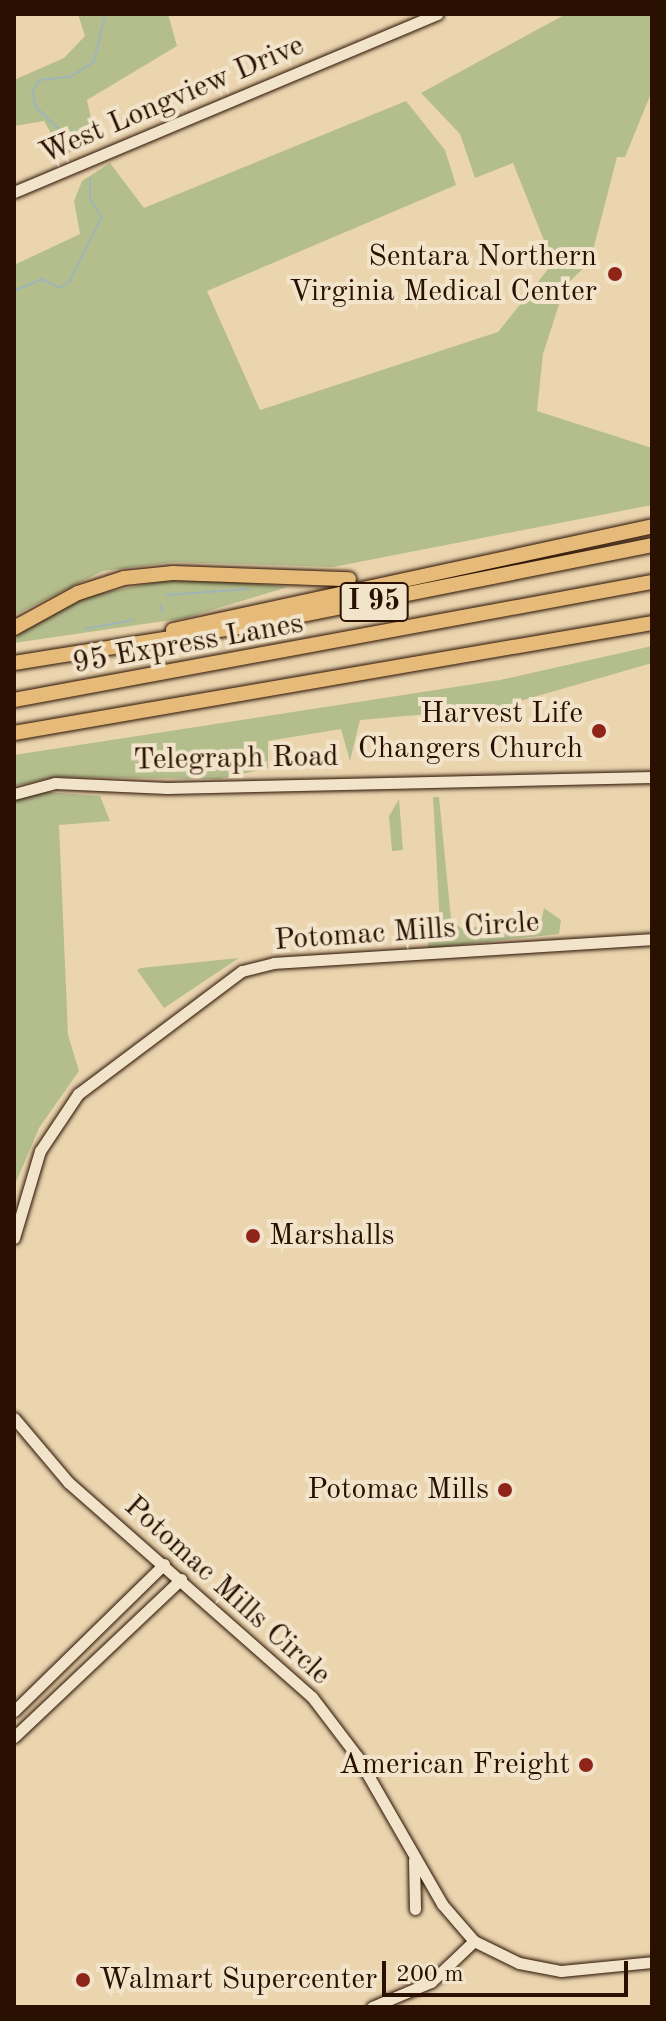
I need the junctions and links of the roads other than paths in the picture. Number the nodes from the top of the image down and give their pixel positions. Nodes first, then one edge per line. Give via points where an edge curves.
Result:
1 (437, 14) edge
2 (14, 192) edge
3 (652, 523) edge
4 (652, 545) edge
5 (424, 573) junction
6 (652, 582) edge
7 (652, 621) edge
8 (20, 624) edge
9 (95, 651) junction
10 (14, 663) edge
11 (14, 700) edge
12 (14, 733) edge
13 (652, 777) edge
14 (14, 794) edge
15 (652, 939) edge
16 (14, 1238) edge
17 (14, 1418) edge
18 (164, 1564) junction
19 (181, 1579) junction
20 (14, 1711) edge
21 (14, 1737) edge
22 (412, 1851) junction
23 (415, 1909) dead end
24 (474, 1941) junction
25 (652, 1962) edge
26 (372, 2007) edge

1 - 2 street, West Longview Drive
3 - 5 highway
4 - 9 highway, I 95
5 - 8 highway via 305,582 148,575 101,584
5 - 9 highway
6 - 11 highway, 95 Express Lanes
7 - 12 highway, I 95
9 - 10 highway, I 95
13 - 14 street, Telegraph Road via 167,788 55,783
15 - 16 street, Potomac Mills Circle via 274,963 242,971 78,1094 40,1151
17 - 18 street, Potomac Mills Circle via 68,1482
18 - 19 street, Potomac Mills Circle
18 - 20 street
19 - 21 street
19 - 22 street, Potomac Mills Circle via 312,1697
22 - 23 street
22 - 24 street, Potomac Mills Circle
24 - 25 street, Potomac Mills Circle via 519,1963 561,1971
24 - 26 street via 431,1982

